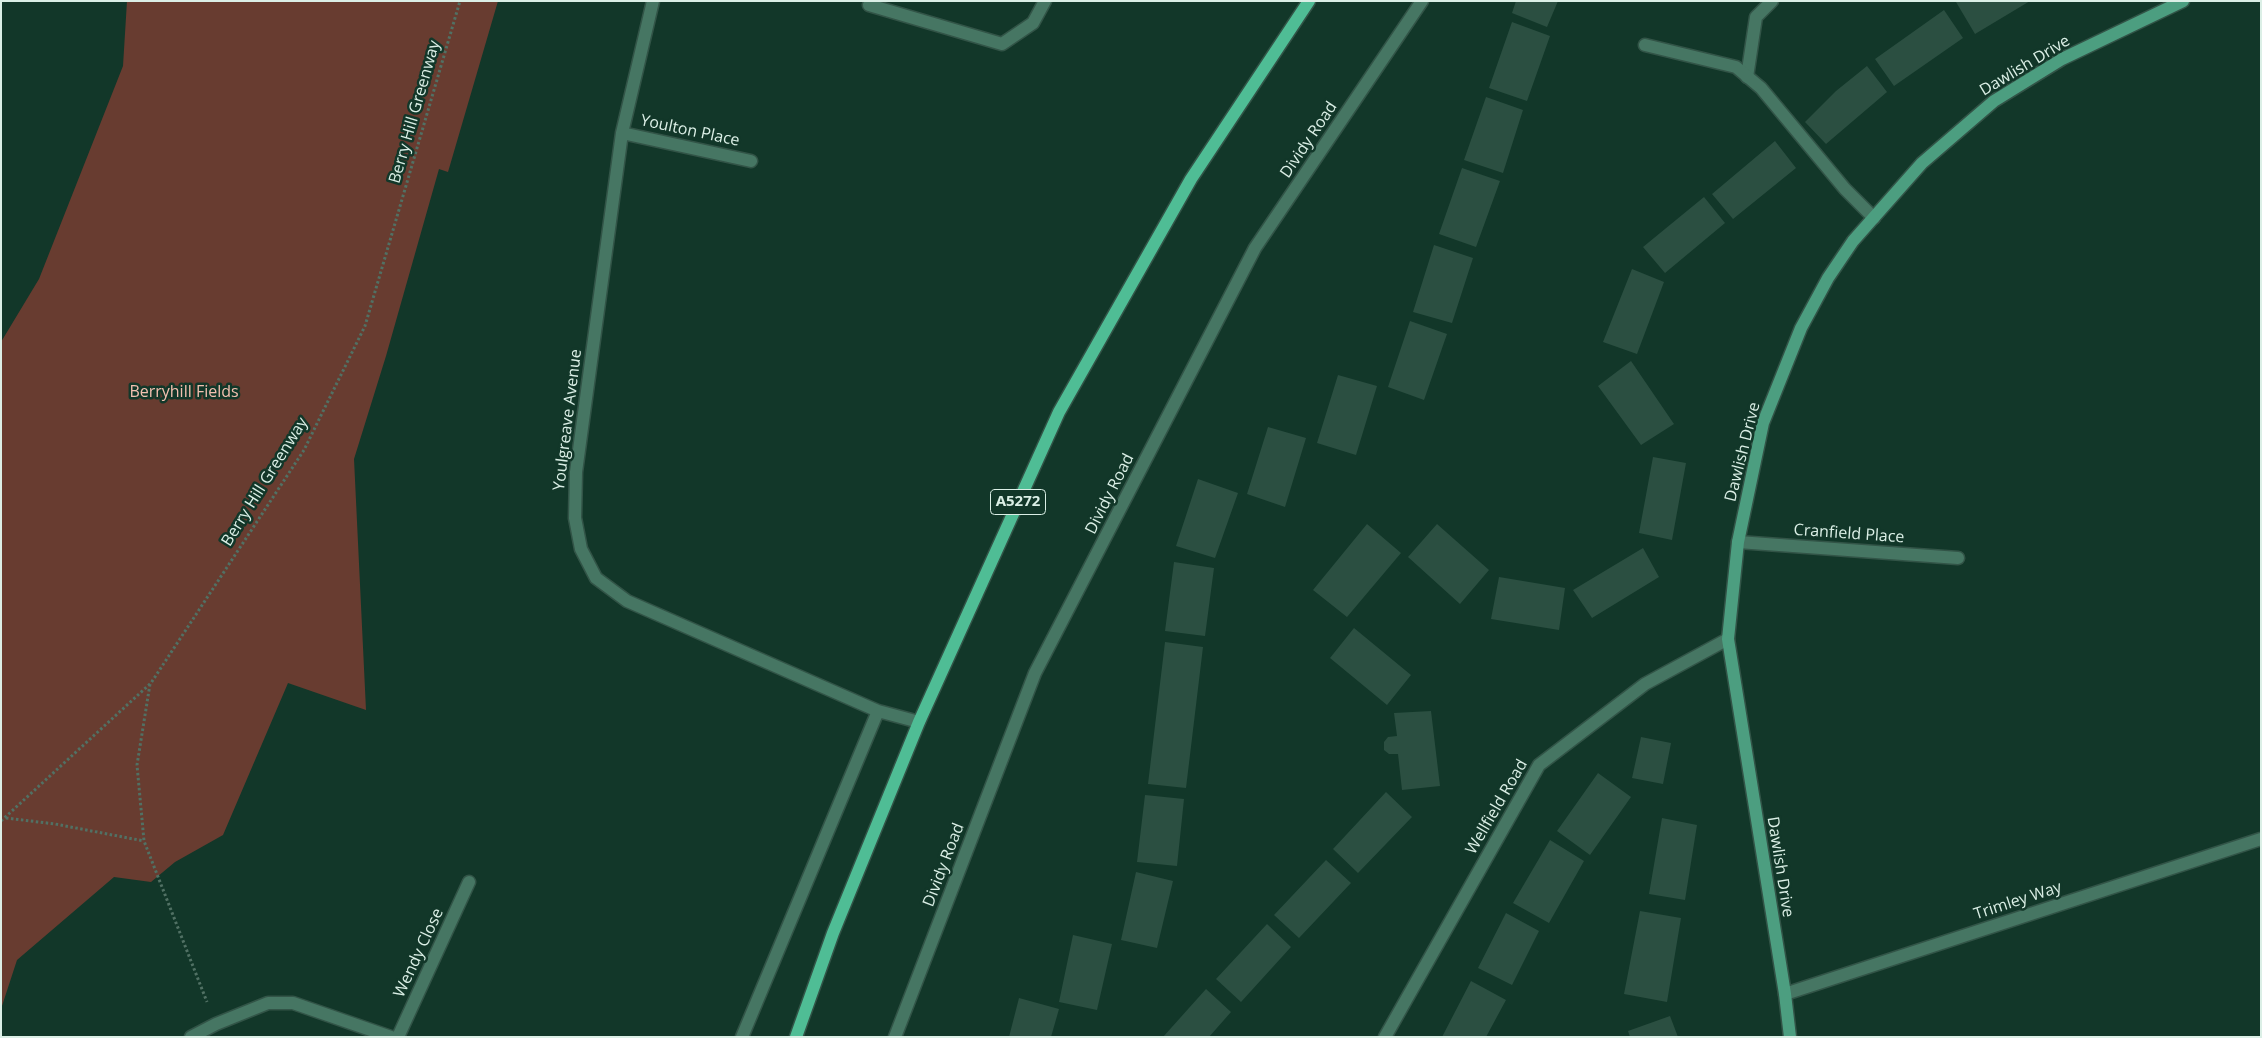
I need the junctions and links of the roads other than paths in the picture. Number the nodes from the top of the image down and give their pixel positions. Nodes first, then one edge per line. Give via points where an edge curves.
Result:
1 (653, 1) edge
2 (1045, 1) edge
3 (1309, 1) edge
4 (1422, 1) edge
5 (1772, 1) edge
6 (2183, 1) edge
7 (869, 5) dead end
8 (1645, 45) dead end
9 (1747, 77) junction
10 (622, 133) junction
11 (751, 161) dead end
12 (1874, 218) junction
13 (1738, 542) junction
14 (1958, 558) dead end
15 (1728, 639) junction
16 (878, 711) junction
17 (919, 722) junction
18 (2261, 839) edge
19 (469, 882) dead end
20 (1785, 994) junction
21 (191, 1037) edge
22 (390, 1037) edge
23 (398, 1037) edge
24 (742, 1037) edge
25 (796, 1037) edge
26 (895, 1037) edge
27 (1385, 1037) edge
28 (1790, 1037) edge

1 - 10 street, Youlgreave Avenue
2 - 7 street via 1033,23 1002,44
3 - 17 main road, A5272 via 1191,179 1059,412
4 - 26 street, Dividy Road via 1256,248 1035,673
5 - 9 street via 1756,17
6 - 12 street, Dawlish Drive via 2062,59 1994,101 1922,163
8 - 9 street via 1736,67
9 - 12 street via 1761,88 1845,189
10 - 11 street, Youlton Place
10 - 16 street, Youlgreave Avenue via 576,472 575,518 580,549 596,578 626,600
12 - 13 street, Dawlish Drive via 1828,278 1801,328 1763,423
13 - 14 street, Cranfield Place
13 - 15 street, Dawlish Drive
15 - 20 street, Dawlish Drive
15 - 27 street, Wellfield Road via 1644,684 1539,765
16 - 17 street, Youlgreave Avenue
16 - 24 street
17 - 25 main road, A5272 via 833,933
18 - 20 street, Trimley Way
19 - 23 street, Wendy Close
20 - 28 street, Dawlish Drive
21 - 22 street via 268,1003 293,1003

